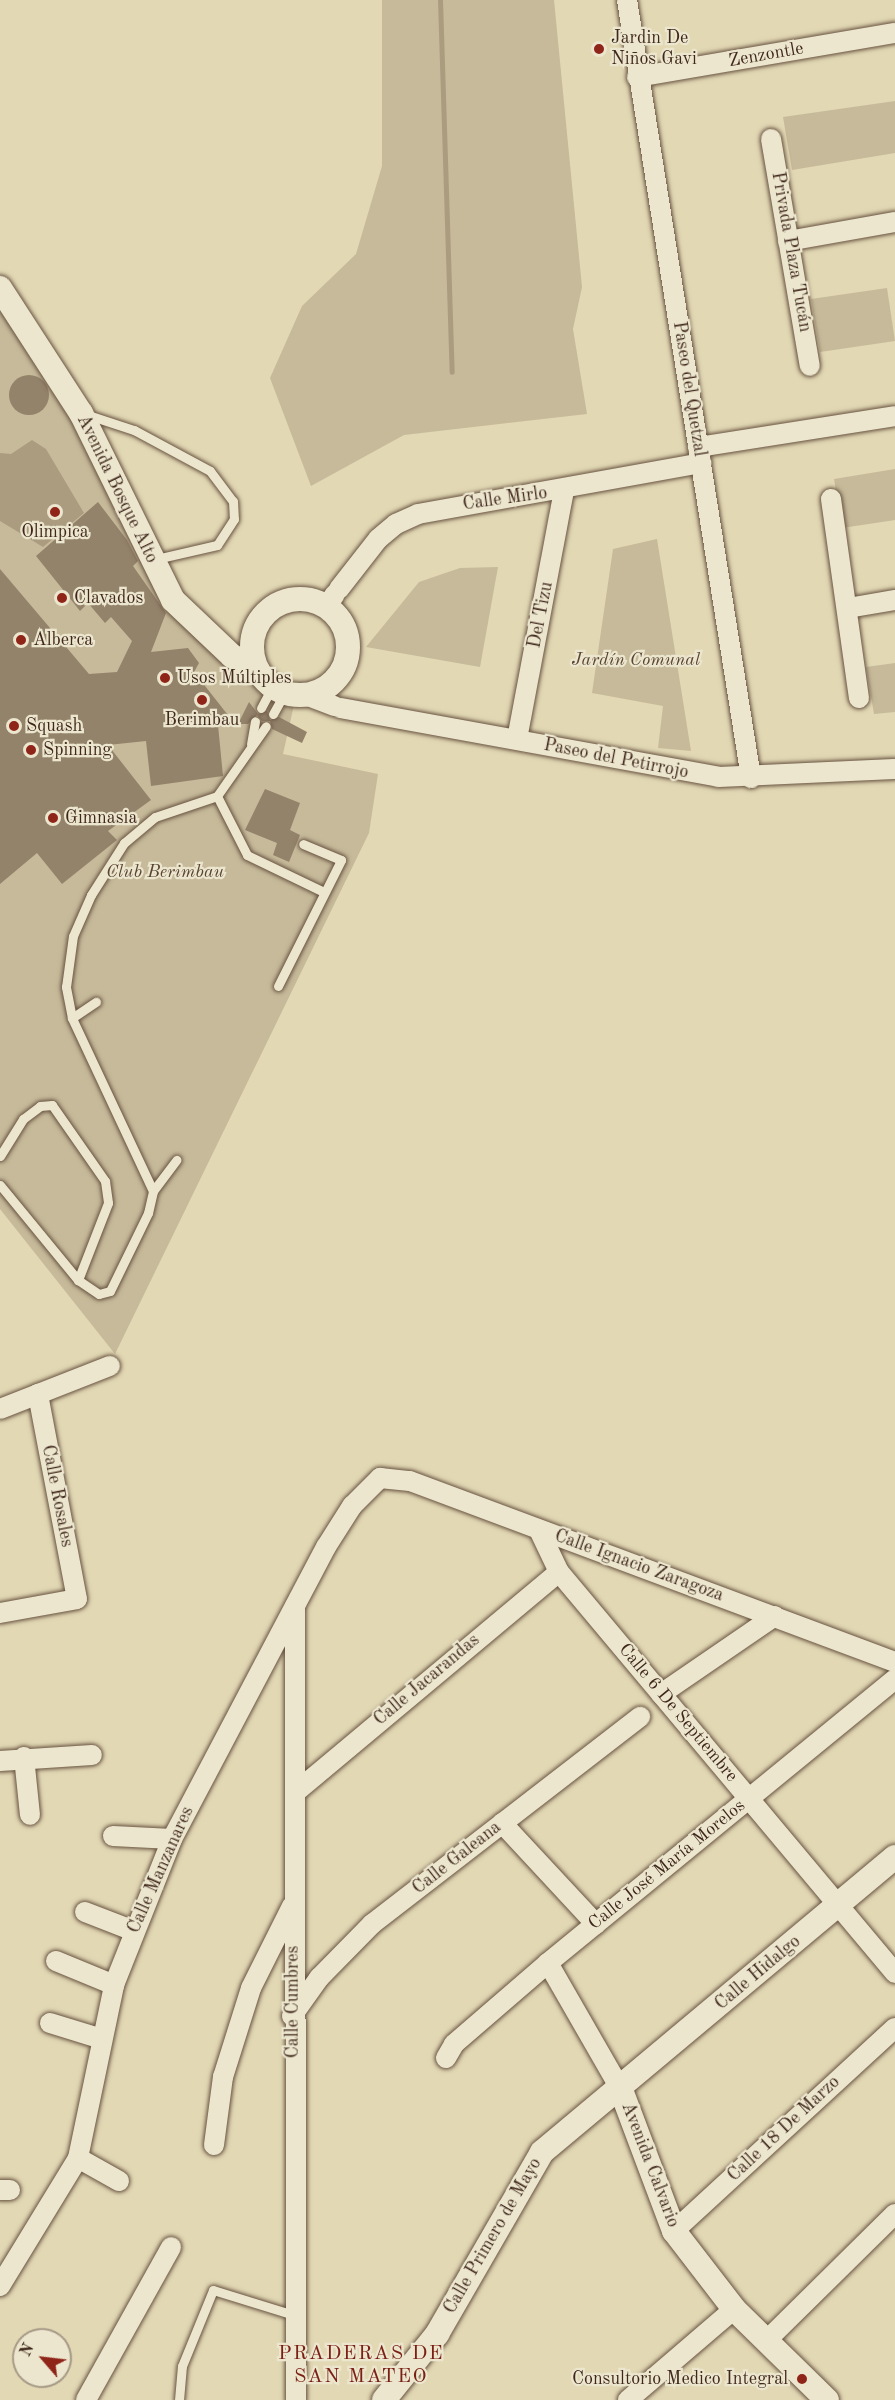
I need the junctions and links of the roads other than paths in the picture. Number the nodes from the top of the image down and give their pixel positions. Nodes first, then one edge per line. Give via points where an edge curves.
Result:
1 (627, 0) edge
2 (895, 33) edge
3 (637, 76) junction
4 (771, 139) dead end
5 (895, 222) edge
6 (788, 242) junction
7 (0, 288) edge
8 (810, 366) dead end
9 (81, 413) junction
10 (895, 416) edge
11 (700, 455) junction
12 (564, 491) junction
13 (831, 499) dead end
14 (151, 560) junction
15 (334, 596) junction
16 (895, 600) edge
17 (848, 608) junction
18 (269, 695) junction
19 (308, 696) junction
20 (859, 698) dead end
21 (255, 721) dead end
22 (266, 726) dead end
23 (517, 739) junction
24 (250, 747) junction
25 (895, 769) edge
26 (751, 778) junction
27 (217, 796) junction
28 (303, 844) dead end
29 (324, 892) junction
30 (278, 986) dead end
31 (96, 1002) dead end
32 (72, 1018) junction
33 (0, 1156) edge
34 (176, 1160) dead end
35 (0, 1185) edge
36 (153, 1191) junction
37 (78, 1280) junction
38 (110, 1366) dead end
39 (38, 1394) junction
40 (0, 1409) edge
41 (380, 1478) joint
42 (539, 1530) junction
43 (560, 1572) junction
44 (295, 1603) junction
45 (0, 1613) edge
46 (775, 1616) junction
47 (895, 1662) edge
48 (895, 1679) edge
49 (661, 1694) junction
50 (640, 1717) dead end
51 (93, 1755) dead end
52 (24, 1757) junction
53 (0, 1761) edge
54 (297, 1791) junction
55 (750, 1797) junction
56 (30, 1815) dead end
57 (502, 1823) junction
58 (113, 1836) dead end
59 (172, 1839) junction
60 (895, 1857) edge
61 (295, 1901) junction
62 (838, 1905) junction
63 (85, 1912) dead end
64 (596, 1924) junction
65 (134, 1931) junction
66 (56, 1961) dead end
67 (548, 1963) junction
68 (895, 1973) edge
69 (114, 1985) junction
70 (292, 2016) junction
71 (50, 2023) dead end
72 (895, 2028) edge
73 (102, 2039) junction
74 (446, 2058) dead end
75 (621, 2090) junction
76 (214, 2145) dead end
77 (78, 2158) junction
78 (119, 2181) dead end
79 (895, 2214) edge
80 (674, 2231) junction
81 (171, 2247) dead end
82 (0, 2286) edge
83 (734, 2309) junction
84 (297, 2316) junction
85 (766, 2340) junction
86 (631, 2399) edge
87 (86, 2400) edge
88 (179, 2400) edge
89 (296, 2400) edge
90 (384, 2400) edge
91 (827, 2400) edge

1 - 3 street, Paseo del Quetzal
2 - 3 street, Zenzontle
3 - 11 street, Paseo del Quetzal
4 - 6 street, Privada Plaza Tucán
5 - 6 street
6 - 8 street, Privada Plaza Tucán
7 - 9 street, Avenida Bosque Alto
9 - 14 street, Avenida Bosque Alto
9 - 14 lane via 134,430 210,471 233,501 234,519 217,545
10 - 11 street, Calle Mirlo
11 - 12 street, Calle Mirlo
11 - 26 street, Paseo del Quetzal
12 - 15 street, Calle Mirlo via 463,504 396,524 360,560
12 - 23 street, Del Tizu
13 - 17 street
14 - 18 street, Avenida Bosque Alto via 173,600
15 - 18 street via 296,598 278,604 263,616 253,642
15 - 19 street via 349,654 341,675 325,690
16 - 17 street
17 - 20 street
18 - 19 street
19 - 23 street, Paseo del Petirrojo via 337,707
21 - 24 lane
22 - 24 lane
23 - 26 street, Paseo del Petirrojo via 674,772
24 - 27 lane via 237,772
25 - 26 street, Paseo del Petirrojo
27 - 29 lane via 247,855
27 - 32 lane via 155,817 124,843 91,896 73,936 66,987
28 - 29 lane via 341,860
29 - 30 lane
31 - 32 lane
32 - 36 lane
33 - 37 lane via 23,1119 40,1106 52,1105 105,1181 108,1203
34 - 36 lane via 168,1177
35 - 37 lane
36 - 37 lane via 148,1213 110,1291 99,1294
38 - 39 street
39 - 40 street
39 - 45 street, Calle Rosales via 77,1599
41 - 42 street, Calle Ignacio Zaragoza via 410,1481
41 - 44 street, Calle Manzanares via 352,1506
42 - 43 street, Calle 6 De Septiembre
42 - 46 street, Calle Ignacio Zaragoza
43 - 49 street, Calle 6 De Septiembre
43 - 54 street, Calle Jacarandas
44 - 54 street, Calle Cumbres
44 - 59 street, Calle Manzanares
46 - 47 street, Calle Ignacio Zaragoza
46 - 49 street
48 - 55 street, Calle José María Morelos
49 - 55 street, Calle 6 De Septiembre
50 - 57 street, Calle Galeana
51 - 52 street
52 - 53 street
52 - 56 street
54 - 61 street, Calle Cumbres
55 - 62 street, Calle 6 De Septiembre
55 - 64 street, Calle José María Morelos
57 - 64 street
57 - 70 street, Calle Galeana via 372,1924 319,1978
58 - 59 street
59 - 65 street, Calle Manzanares
60 - 62 street, Calle Hidalgo
61 - 70 street, Calle Cumbres
61 - 76 street via 251,1988 223,2077
62 - 68 street, Calle 6 De Septiembre
62 - 75 street, Calle Hidalgo
63 - 65 street
64 - 67 street, Calle José María Morelos
65 - 69 street, Calle Manzanares
66 - 69 street
67 - 74 street, Calle José María Morelos via 454,2044
67 - 75 street, Avenida Calvario
69 - 73 street, Calle Manzanares
70 - 84 street, Calle Cumbres
71 - 73 street
72 - 80 street, Calle 18 De Marzo
73 - 77 street, Calle Manzanares
75 - 80 street, Avenida Calvario
75 - 90 street, Calle Primero de Mayo via 542,2152 437,2334
77 - 78 street
77 - 82 street, Calle Manzanares
79 - 85 street
80 - 83 street, Avenida Calvario
81 - 87 street
83 - 85 street, Avenida Calvario
83 - 86 street
84 - 88 lane via 213,2290 182,2366
84 - 89 street, Calle Cumbres
85 - 91 street, Avenida Calvario

